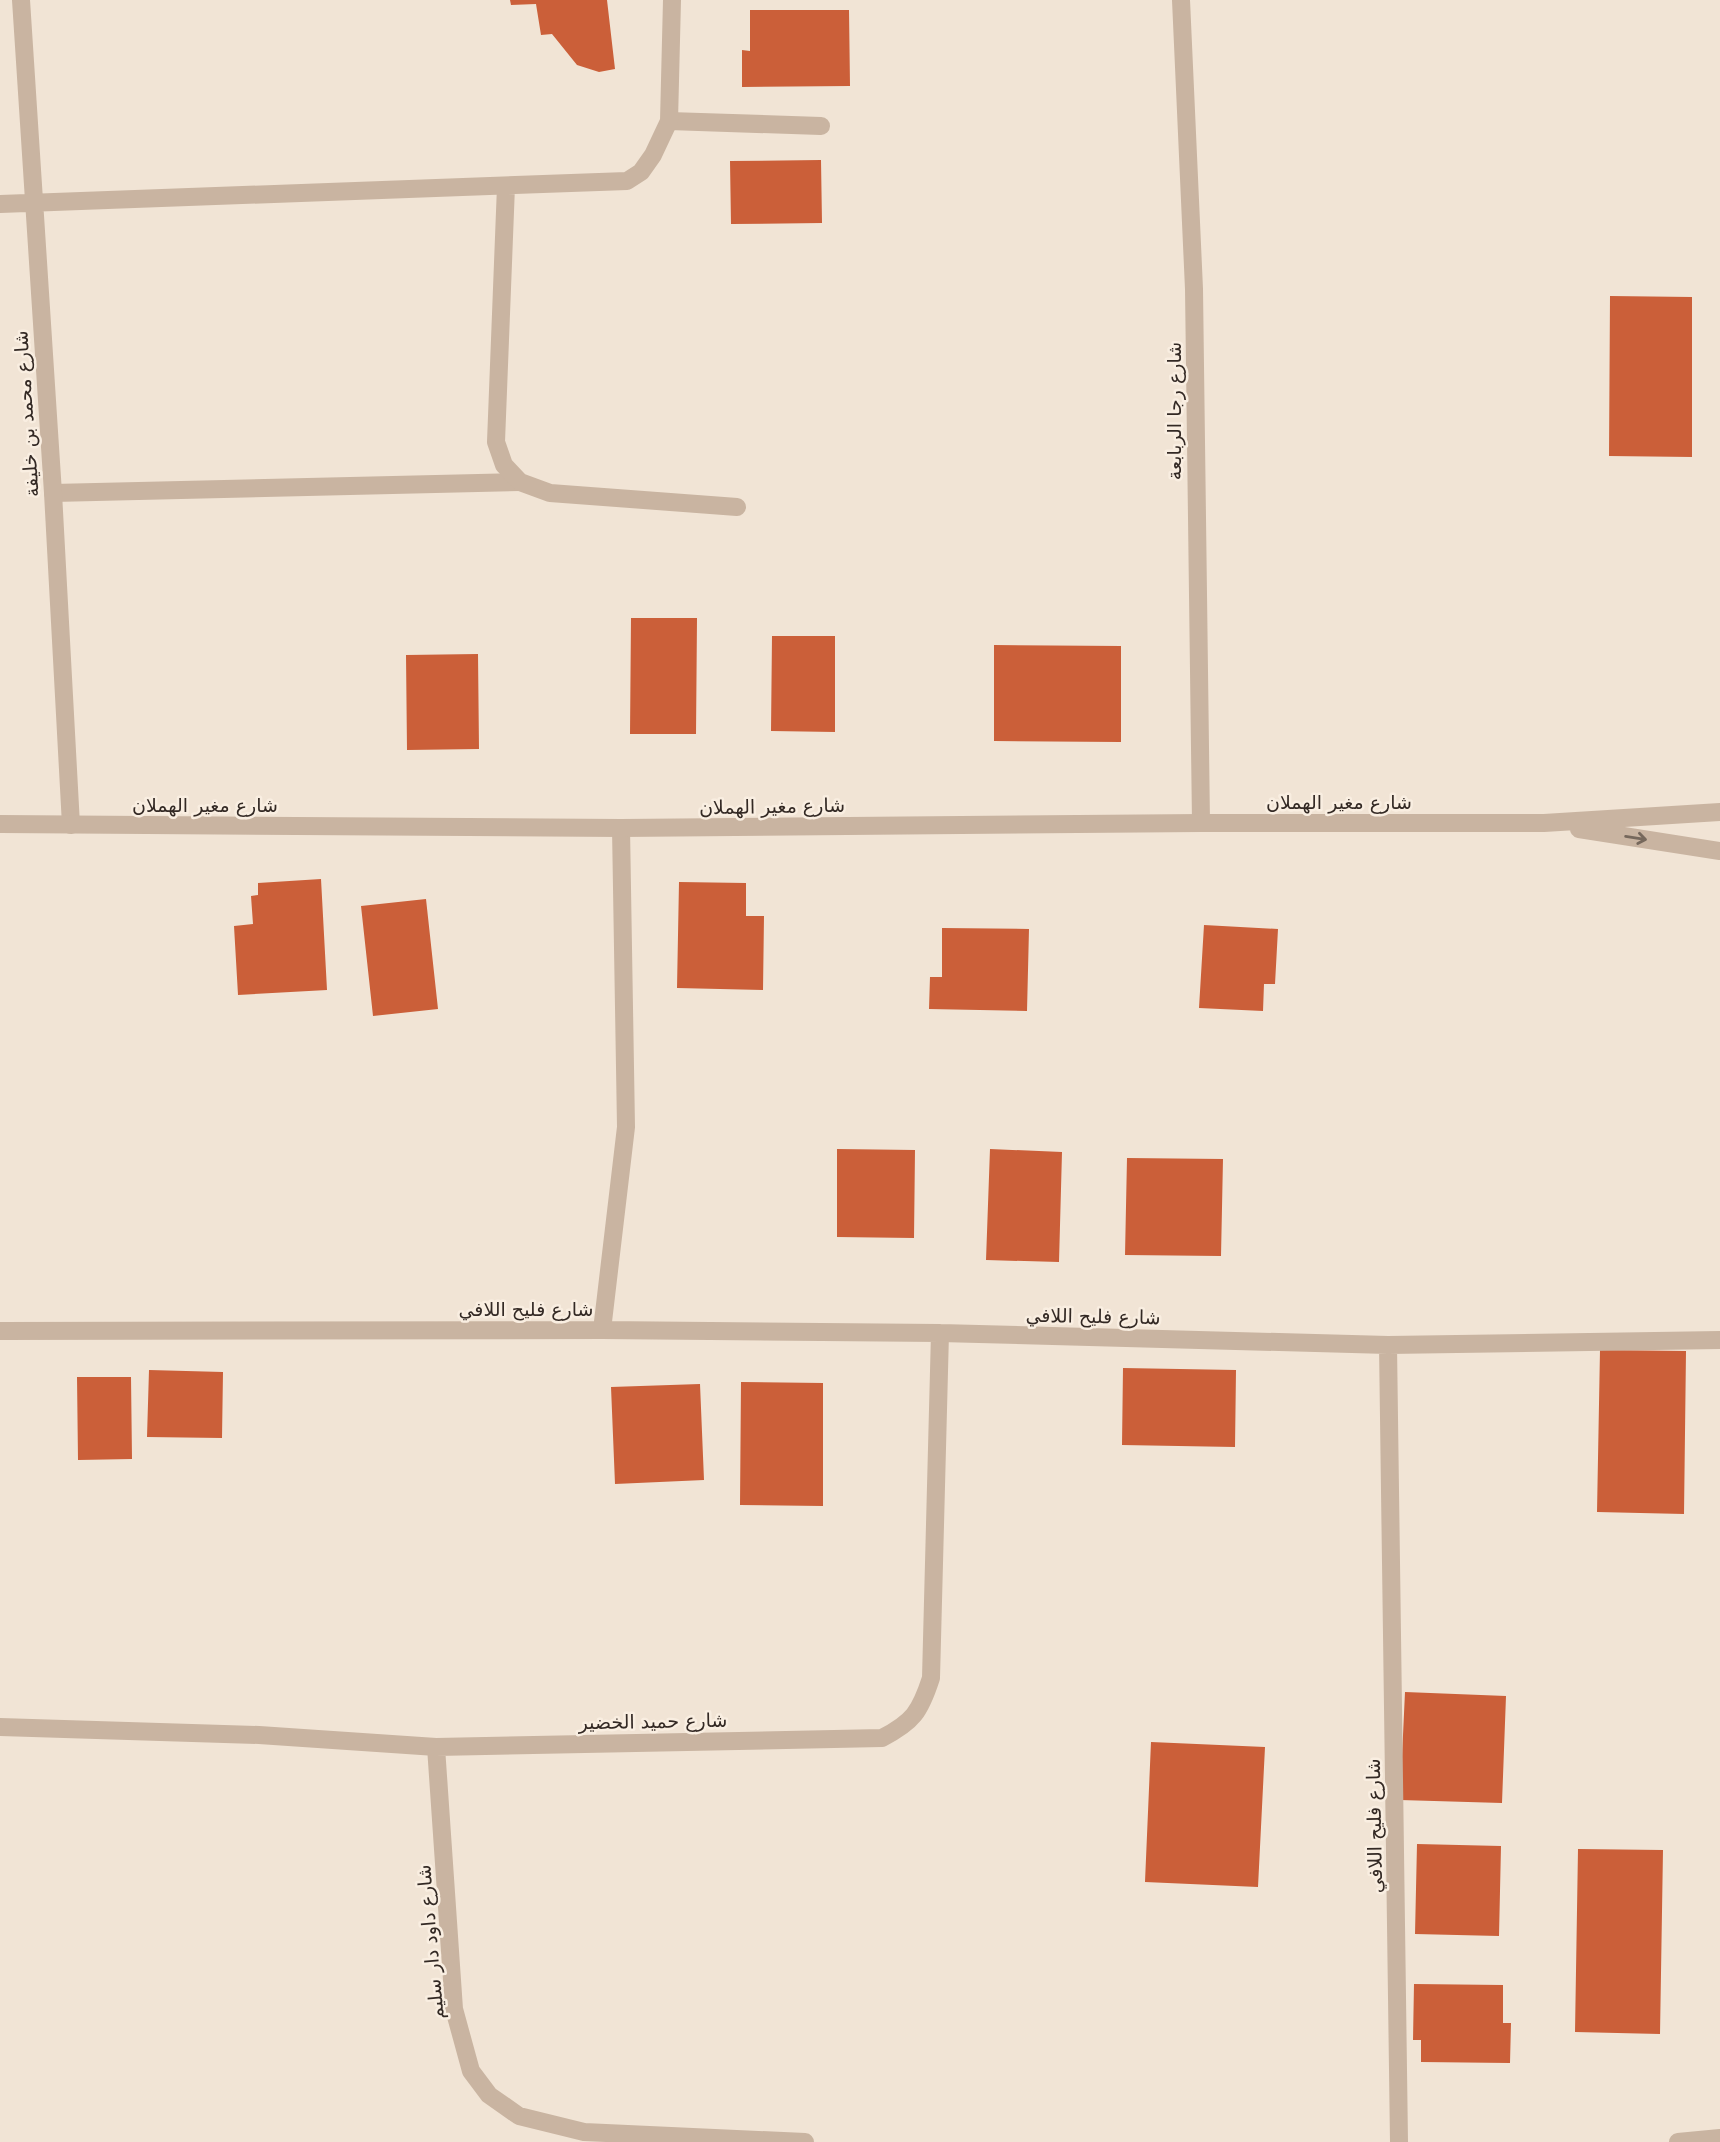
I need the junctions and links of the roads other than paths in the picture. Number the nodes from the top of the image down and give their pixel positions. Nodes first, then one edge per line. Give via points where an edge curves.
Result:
1 (21, 0) edge
2 (672, 0) edge
3 (1181, 0) edge
4 (669, 121) junction
5 (821, 125) dead end
6 (506, 186) junction
7 (32, 203) junction
8 (0, 204) edge
9 (520, 482) junction
10 (53, 493) junction
11 (737, 507) dead end
12 (1720, 813) edge
13 (1201, 823) junction
14 (0, 824) edge
15 (1544, 824) junction
16 (71, 825) junction
17 (621, 828) junction
18 (1720, 850) edge
19 (602, 1330) junction
20 (0, 1331) edge
21 (940, 1333) junction
22 (1720, 1340) edge
23 (1388, 1345) junction
24 (0, 1727) edge
25 (436, 1747) junction
26 (1720, 2138) edge
27 (805, 2142) edge
28 (1399, 2142) edge
29 (1678, 2142) edge

1 - 7 street, شارع محمد بن خليفة
2 - 4 street
3 - 13 street, شارع رجا الربابعة via 1194,289
4 - 5 street
4 - 6 street via 653,155 641,172 627,181
6 - 7 street
6 - 9 street via 496,442 504,465
7 - 8 street
7 - 10 street, شارع محمد بن خليفة
9 - 10 street
9 - 11 street via 550,493
10 - 16 street, شارع محمد بن خليفة
12 - 15 street, شارع مغير الهملان
13 - 15 street, شارع مغير الهملان
13 - 17 street, شارع مغير الهملان
14 - 16 street, شارع مغير الهملان
15 -> 18 street, شارع مغير الهملان
16 - 17 street, شارع مغير الهملان
17 - 19 street via 626,1127
19 - 20 street, شارع فليح اللافي
19 - 21 street, شارع فليح اللافي
21 - 23 street, شارع فليح اللافي
21 - 25 street, شارع حميد الخضير via 931,1678 923,1702 906,1725 882,1738
22 - 23 street
23 - 28 street, شارع فليح اللافي
24 - 25 street, شارع حميد الخضير via 259,1735
25 - 27 street, شارع داود دار سليم via 454,2008 471,2071 489,2095 519,2116 584,2132
26 - 29 street

